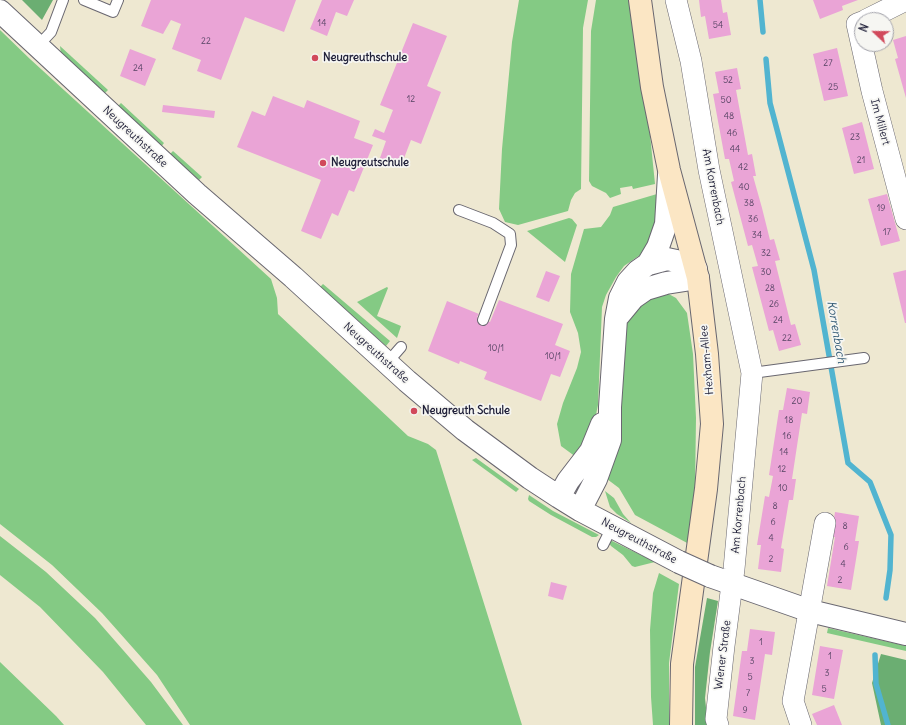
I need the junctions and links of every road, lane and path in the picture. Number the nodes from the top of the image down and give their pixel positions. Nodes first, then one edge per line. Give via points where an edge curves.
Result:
1 (63, 0) edge
2 (84, 0) edge
3 (118, 0) edge
4 (640, 0) edge
5 (676, 0) edge
6 (906, 0) edge
7 (0, 11) edge
8 (882, 12) edge
9 (37, 47) junction
10 (866, 52) edge
11 (669, 170) junction
12 (459, 210) dead end
13 (906, 219) edge
14 (648, 264) junction
15 (697, 274) junction
16 (616, 318) junction
17 (483, 320) dead end
18 (864, 358) dead end
19 (752, 373) junction
20 (610, 407) junction
21 (559, 497) junction
22 (580, 510) junction
23 (825, 523) dead end
24 (732, 584) junction
25 (810, 611) junction
26 (906, 634) edge
27 (681, 725) edge
28 (718, 725) edge
29 (801, 725) edge

1 - 9 lane via 51,32
2 - 3 lane via 113,12
4 - 11 main road, Hexham-Allee via 652,87
5 - 19 street, Am Korrenbach via 691,61 709,170
6 - 8 street
7 - 9 street, Neugreuthstraße
9 - 21 street, Neugreuthstraße via 197,194 293,277 394,355 465,430
10 - 13 street, Im Millert via 872,91
11 - 14 street via 666,224 658,247
11 - 15 main road, Hexham-Allee
12 - 17 lane via 493,223 510,234 511,245
14 - 15 street via 668,259 681,262
14 - 16 street via 628,282 620,298
15 - 16 street via 646,289 633,298
15 - 27 main road, Hexham-Allee via 712,424 706,489 682,664
16 - 20 street
18 - 19 lane
19 - 24 street, Am Korrenbach
20 - 21 street via 591,451
20 - 22 street via 610,440 596,479
21 - 22 street, Neugreuthstraße
22 - 24 street, Neugreuthstraße, bridge via 608,536
23 - 25 street
24 - 25 street, Neugreuthstraße
24 - 28 street, Wiener Straße via 716,719
25 - 26 street, Neugreuthstraße
25 - 29 street via 793,701

